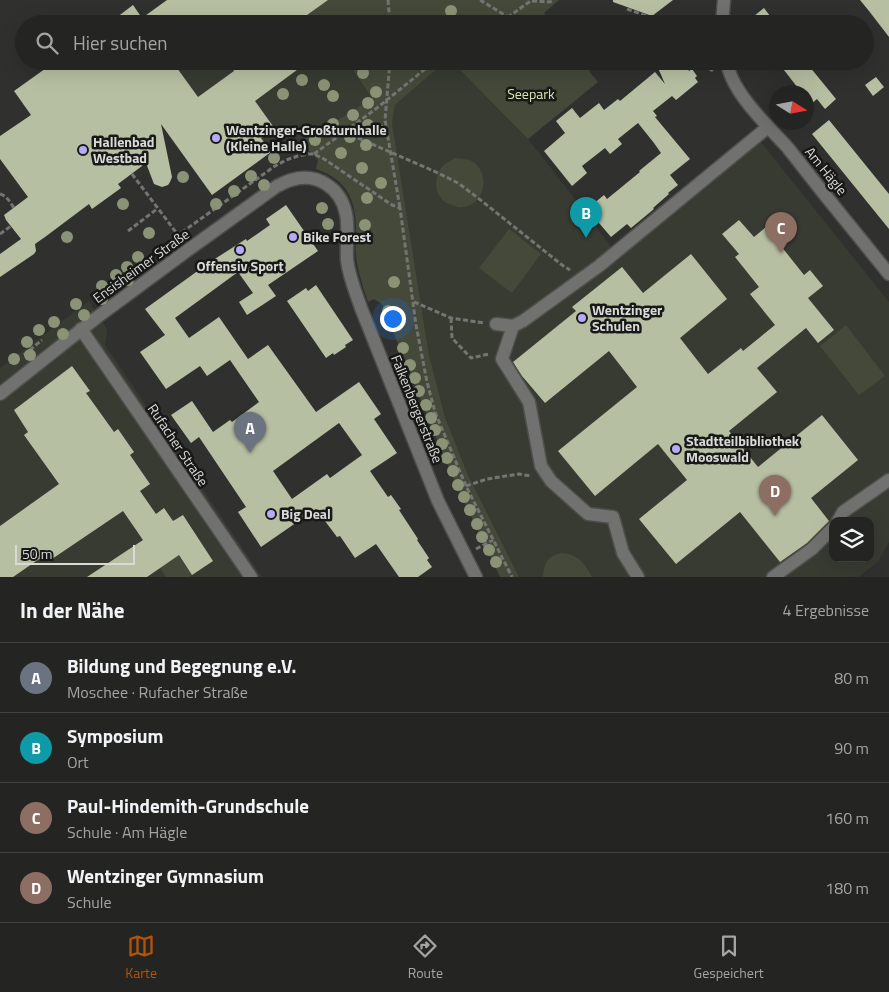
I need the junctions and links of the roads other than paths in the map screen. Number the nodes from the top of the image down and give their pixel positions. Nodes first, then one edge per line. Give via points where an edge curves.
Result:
1 (724, 0) edge
2 (723, 15) edge
3 (729, 70) edge
4 (768, 127) junction
5 (307, 178) joint
6 (889, 274) edge
7 (496, 324) road end
8 (513, 326) junction
9 (81, 329) junction
10 (0, 394) edge
11 (889, 480) edge
12 (840, 517) edge
13 (829, 532) edge
14 (251, 577) edge
15 (476, 577) edge
16 (638, 577) edge
17 (773, 577) edge

1 - 2 street
3 - 4 street, Am Hägle via 734,83
4 - 6 street, Am Hägle
4 - 8 street via 584,278
5 - 9 street, Ensisheimer Straße via 277,186
5 - 15 street, Falkenbergerstraße via 322,181 343,201 347,215 347,261 358,301 438,501
7 - 8 street
8 - 16 street via 502,359 529,402 541,466 551,481 588,514 613,517 623,553
9 - 10 street, Ensisheimer Straße
9 - 14 street, Rufacher Straße
11 - 12 street
13 - 17 street via 812,549

